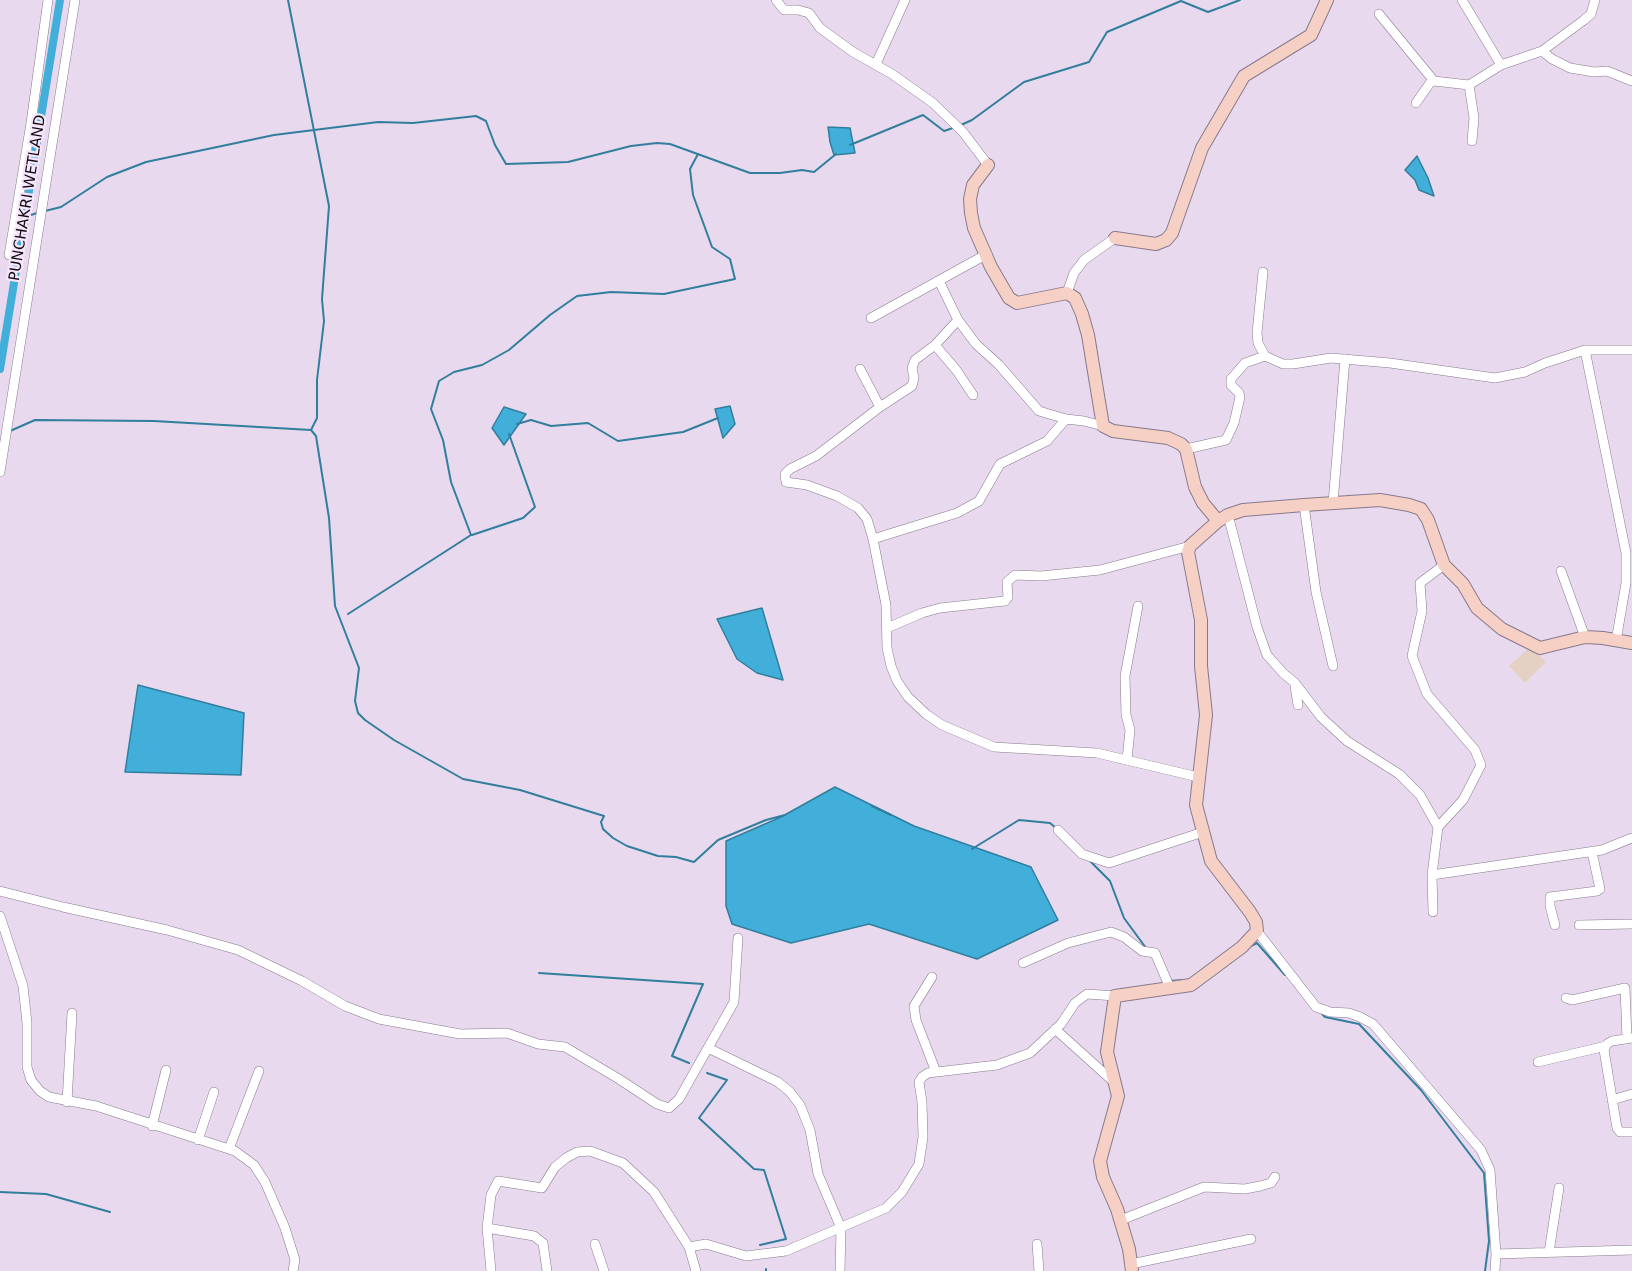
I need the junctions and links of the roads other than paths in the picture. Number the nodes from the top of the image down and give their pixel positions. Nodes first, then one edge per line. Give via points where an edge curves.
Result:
1 (48, 0) edge
2 (75, 0) edge
3 (776, 0) edge
4 (905, 0) edge
5 (1327, 0) edge
6 (1462, 0) edge
7 (1595, 0) edge
8 (1378, 14) dead end
9 (1542, 51) junction
10 (876, 64) junction
11 (1502, 65) junction
12 (1632, 68) edge
13 (1630, 80) edge
14 (1434, 81) junction
15 (1469, 86) junction
16 (1416, 103) dead end
17 (1472, 141) dead end
18 (988, 165) joint
19 (1115, 238) joint
20 (987, 254) junction
21 (9, 255) dead end
22 (1263, 272) dead end
23 (939, 281) junction
24 (1067, 293) junction
25 (871, 318) dead end
26 (958, 320) junction
27 (935, 345) junction
28 (1585, 350) junction
29 (1632, 350) edge
30 (1265, 356) junction
31 (1345, 359) junction
32 (860, 369) dead end
33 (973, 395) dead end
34 (880, 407) junction
35 (1066, 419) junction
36 (1103, 426) junction
37 (1186, 449) junction
38 (0, 472) edge
39 (1333, 503) junction
40 (1304, 505) junction
41 (1223, 518) junction
42 (873, 538) junction
43 (1190, 546) junction
44 (1444, 565) junction
45 (1562, 571) dead end
46 (1138, 606) dead end
47 (887, 628) junction
48 (1585, 638) junction
49 (1616, 641) junction
50 (1632, 643) edge
51 (1333, 666) dead end
52 (1295, 683) junction
53 (1298, 705) dead end
54 (1127, 759) junction
55 (1198, 777) junction
56 (1438, 827) junction
57 (1058, 830) dead end
58 (1203, 832) junction
59 (1632, 838) edge
60 (1592, 852) junction
61 (1432, 875) junction
62 (0, 891) edge
63 (1432, 912) dead end
64 (0, 916) edge
65 (1632, 924) edge
66 (1555, 925) dead end
67 (1579, 926) dead end
68 (1257, 931) junction
69 (738, 938) dead end
70 (1023, 963) dead end
71 (932, 977) dead end
72 (1170, 988) junction
73 (1115, 996) junction
74 (1566, 998) dead end
75 (72, 1013) dead end
76 (1055, 1029) junction
77 (1629, 1038) edge
78 (1606, 1047) junction
79 (708, 1048) junction
80 (1538, 1062) dead end
81 (166, 1070) dead end
82 (260, 1071) dead end
83 (936, 1072) junction
84 (1115, 1083) junction
85 (214, 1092) dead end
86 (1632, 1094) edge
87 (1612, 1100) junction
88 (67, 1102) junction
89 (152, 1125) junction
90 (1632, 1132) edge
91 (198, 1140) junction
92 (229, 1149) junction
93 (1275, 1177) dead end
94 (1560, 1188) dead end
95 (1120, 1220) junction
96 (488, 1228) junction
97 (840, 1228) junction
98 (1251, 1239) dead end
99 (596, 1244) dead end
100 (1036, 1244) dead end
101 (688, 1247) junction
102 (1632, 1250) edge
103 (1549, 1252) junction
104 (1496, 1254) junction
105 (1132, 1267) edge
106 (293, 1271) edge
107 (491, 1271) edge
108 (547, 1271) edge
109 (604, 1271) edge
110 (696, 1271) edge
111 (840, 1271) edge
112 (1039, 1271) edge
113 (1495, 1271) edge

1 - 21 street, PUNCHAKRI WETLAND
2 - 38 street, PUNCHAKRI WETLAND
3 - 10 street via 784,10 808,13 820,28
4 - 10 street
5 - 19 street via 1311,35 1244,76 1202,148 1172,233 1166,240 1156,244
6 - 11 street
7 - 9 street via 1591,14
8 - 14 street
9 - 11 street
9 - 13 street via 1570,68 1607,71
10 - 18 street via 933,103 961,130
11 - 15 street
12 - 13 street
14 - 15 street
14 - 16 street via 1424,88
15 - 17 street via 1474,118
18 - 20 street via 974,185 970,199 974,228
19 - 24 street via 1084,260
20 - 23 street
20 - 24 street via 1009,298 1017,303
22 - 30 street via 1257,333
23 - 25 street
23 - 26 street
24 - 36 street via 1075,298 1082,314
26 - 27 street
26 - 35 street via 1039,411
27 - 33 street
27 - 34 street via 915,360 912,386
28 - 29 street
28 - 31 street via 1525,372 1495,378
28 - 49 street via 1626,553 1626,583
30 - 31 street via 1283,364
30 - 37 street via 1245,363 1231,379 1240,397 1226,440
31 - 39 street
32 - 34 street
34 - 42 street via 816,456 785,474 786,482 807,485 858,508 867,519
35 - 36 street
35 - 42 street via 1047,441 1000,464 979,501 957,513
36 - 37 street via 1168,438
37 - 41 street via 1203,503
39 - 40 street
39 - 44 street via 1380,500 1421,509
40 - 41 street via 1243,510
40 - 51 street via 1316,592
41 - 43 street
41 - 52 street via 1267,655
42 - 47 street
43 - 47 street via 1100,570 1015,575 1008,582 1005,601 940,608
43 - 55 street via 1190,567 1201,620 1206,715
44 - 48 street via 1463,584 1477,608 1502,629 1540,648
44 - 56 street via 1420,583 1422,611 1412,656 1427,694 1475,750 1480,765 1463,800
45 - 48 street
46 - 54 street via 1125,676 1130,730
47 - 54 street via 887,648 897,681 908,697 942,724 994,747 1097,753
48 - 49 street
49 - 50 street
52 - 53 street
52 - 56 street via 1321,717 1347,741 1400,774 1420,795
54 - 55 street
55 - 58 street via 1196,805
56 - 61 street
57 - 58 street via 1082,854 1109,863
58 - 68 street via 1211,861 1250,912
59 - 60 street
60 - 61 street
60 - 66 street via 1600,889 1551,897
61 - 63 street
62 - 79 street via 238,950 371,1017 460,1034 507,1033 538,1044 565,1047 666,1108 676,1103
64 - 88 street via 23,986 31,1080 49,1097
65 - 67 street
68 - 72 street via 1191,985
68 - 104 street via 1316,1006 1349,1013 1373,1024 1481,1150 1490,1170
69 - 79 street via 734,1002
70 - 72 street via 1068,943 1111,932 1142,951 1155,953
71 - 83 street via 914,1006
72 - 73 street
73 - 76 street via 1087,994
73 - 84 street via 1107,1052
74 - 77 street via 1625,988
75 - 88 street
76 - 83 street via 1030,1053 997,1065
76 - 84 street
77 - 78 street via 1612,1041
78 - 80 street
78 - 87 street
79 - 97 street via 778,1082 800,1105 810,1130 818,1174
81 - 89 street
82 - 92 street
83 - 97 street via 919,1082 923,1137 919,1164 902,1192 886,1208
84 - 95 street via 1118,1096 1100,1161
85 - 91 street
86 - 87 street
87 - 90 street via 1617,1128 1620,1132
88 - 89 street via 96,1106
89 - 91 street
91 - 92 street
92 - 106 street via 254,1165 265,1182 292,1249
93 - 95 street via 1271,1183 1245,1189 1204,1187
94 - 103 street
95 - 105 street
96 - 101 street via 491,1195 498,1180 542,1188 566,1158 590,1151 623,1163 639,1176 654,1192
96 - 107 street
96 - 108 street via 534,1236 543,1243
97 - 101 street via 786,1251 746,1256 706,1244
97 - 111 street
98 - 105 street
99 - 109 street
100 - 112 street
101 - 110 street
102 - 103 street
103 - 104 street
104 - 113 street

